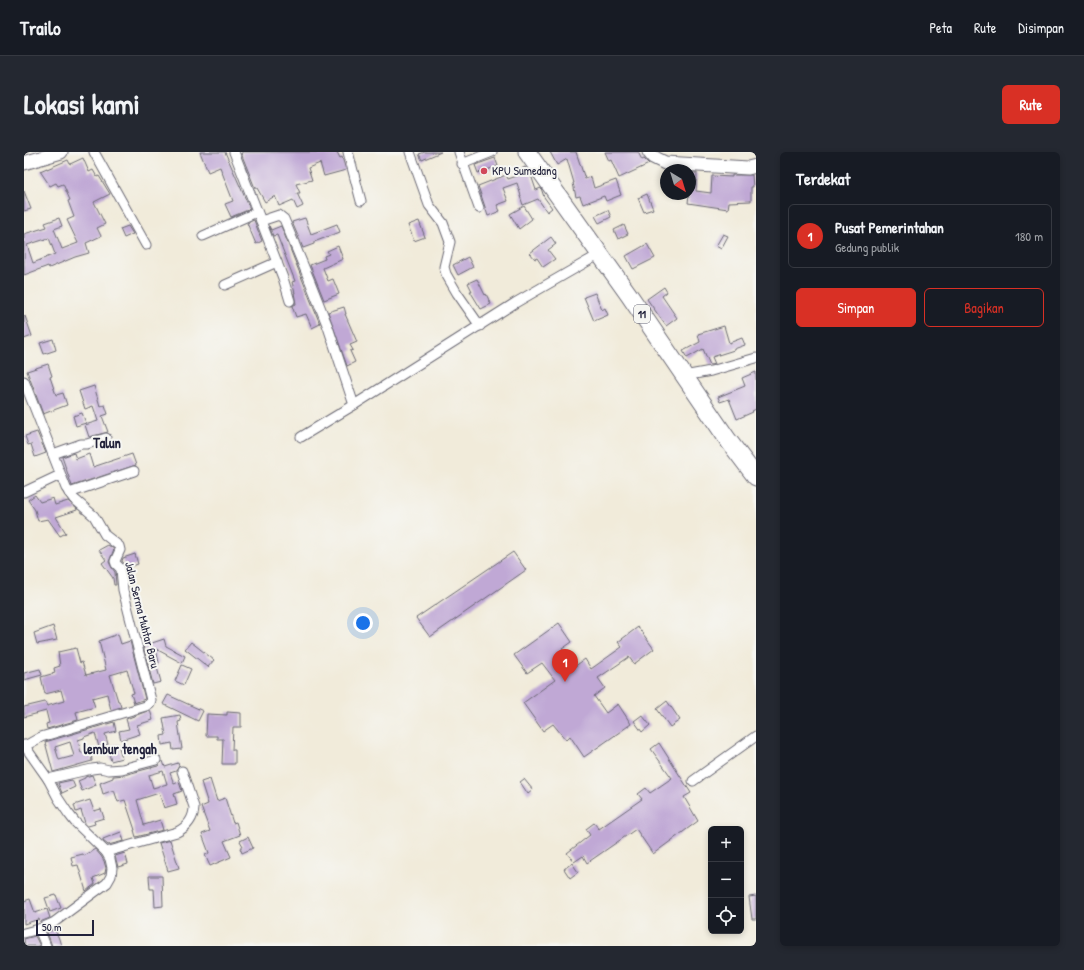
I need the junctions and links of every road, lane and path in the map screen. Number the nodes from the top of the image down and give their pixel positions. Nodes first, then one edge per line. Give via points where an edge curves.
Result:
1 (61, 152) edge
2 (94, 152) edge
3 (234, 152) edge
4 (348, 152) edge
5 (410, 152) edge
6 (459, 152) edge
7 (492, 152) edge
8 (526, 152) edge
9 (649, 152) edge
10 (24, 163) edge
11 (462, 164) junction
12 (756, 166) edge
13 (361, 201) dead end
14 (479, 208) dead end
15 (257, 212) junction
16 (261, 221) junction
17 (203, 236) dead end
18 (146, 245) dead end
19 (600, 254) junction
20 (277, 262) junction
21 (225, 285) dead end
22 (290, 301) dead end
23 (480, 326) junction
24 (756, 358) edge
25 (684, 376) junction
26 (24, 381) edge
27 (354, 405) junction
28 (300, 437) dead end
29 (106, 438) dead end
30 (53, 454) junction
31 (134, 471) dead end
32 (60, 475) junction
33 (756, 477) edge
34 (24, 492) edge
35 (69, 493) junction
36 (756, 736) edge
37 (25, 745) edge
38 (156, 760) dead end
39 (182, 771) dead end
40 (48, 779) junction
41 (693, 781) dead end
42 (106, 852) junction
43 (39, 929) junction
44 (24, 933) edge
45 (46, 946) edge

1 - 10 street
2 - 18 street
3 - 15 street
4 - 13 street
5 - 23 street via 429,205 443,224 450,242 444,266 446,274
6 - 11 street
7 - 11 street
8 - 19 highway, 11
9 - 12 street via 665,163 748,168
11 - 14 street
15 - 16 street
15 - 17 street
16 - 20 street
16 - 27 street via 279,215 284,218 312,286
19 - 23 street
19 - 25 highway, 11
20 - 21 street
20 - 22 street
23 - 27 street
24 - 25 street
25 - 33 highway, 11
26 - 30 street, Jalan Serma Muhtar Baru
27 - 28 street
29 - 30 street
30 - 32 street, Jalan Serma Muhtar Baru
31 - 35 street
32 - 34 street
32 - 35 street, Jalan Serma Muhtar Baru
35 - 37 street, Jalan Serma Muhtar Baru via 94,516 105,535 119,546 116,564 121,569 123,590 151,702 146,706 41,737
36 - 41 street
37 - 40 street
38 - 40 street via 122,769 92,769
39 - 42 street via 194,807 187,826 177,832
40 - 42 street via 75,822
42 - 43 street via 112,868 107,883 53,923
43 - 44 street
43 - 45 street

